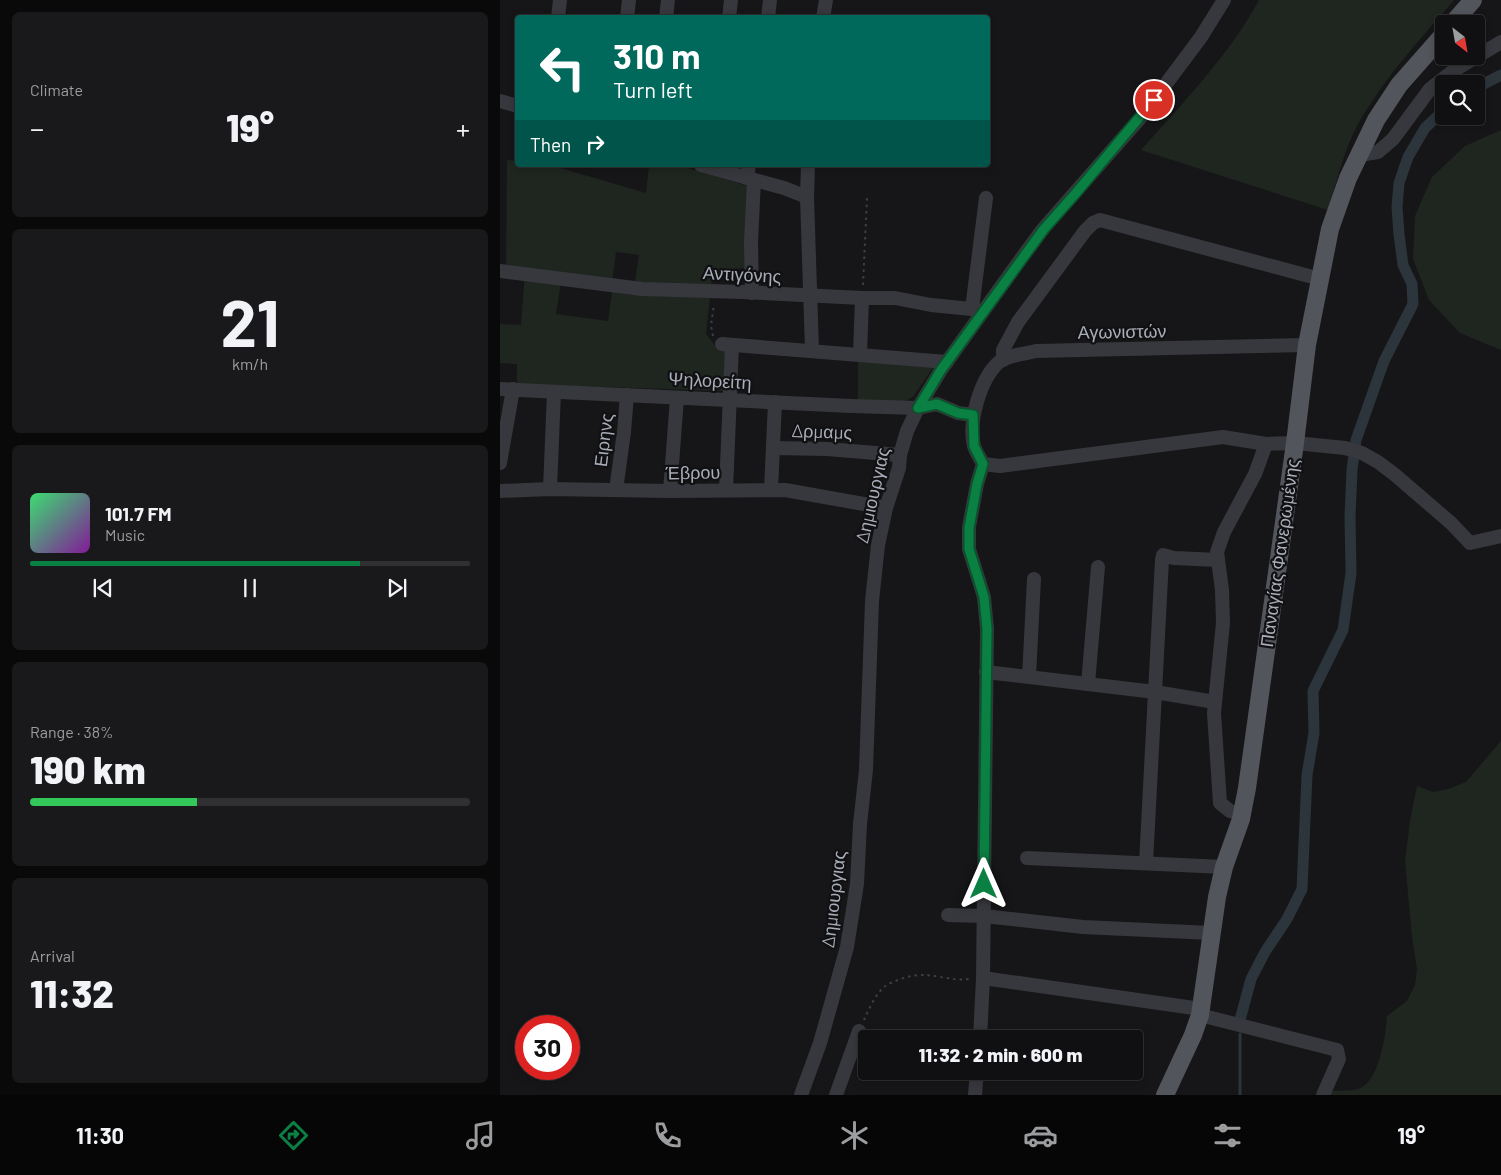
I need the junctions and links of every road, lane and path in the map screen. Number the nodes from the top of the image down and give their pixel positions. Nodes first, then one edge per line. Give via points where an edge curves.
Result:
1 (560, 0) edge
2 (629, 0) edge
3 (668, 0) edge
4 (731, 0) edge
5 (770, 0) edge
6 (826, 0) edge
7 (1224, 0) edge
8 (1473, 0) edge
9 (558, 15) edge
10 (627, 15) edge
11 (666, 15) edge
12 (729, 15) edge
13 (768, 15) edge
14 (824, 15) edge
15 (1460, 15) edge
16 (1501, 42) edge
17 (1435, 44) edge
18 (500, 101) edge
19 (515, 105) edge
20 (1359, 154) junction
21 (712, 167) edge
22 (808, 167) edge
23 (750, 174) edge
24 (807, 197) junction
25 (867, 198) dead end
26 (986, 198) dead end
27 (500, 271) edge
28 (1320, 279) junction
29 (715, 291) junction
30 (752, 292) junction
31 (811, 296) junction
32 (862, 298) junction
33 (977, 311) junction
34 (727, 344) junction
35 (1306, 345) junction
36 (812, 350) junction
37 (860, 355) junction
38 (1003, 360) junction
39 (947, 362) junction
40 (506, 389) edge
41 (554, 392) junction
42 (627, 395) junction
43 (676, 398) junction
44 (729, 400) junction
45 (775, 402) junction
46 (918, 408) junction
47 (973, 415) junction
48 (1295, 443) junction
49 (1266, 444) junction
50 (773, 448) junction
51 (900, 455) junction
52 (500, 463) edge
53 (983, 464) junction
54 (550, 489) junction
55 (616, 490) junction
56 (726, 490) junction
57 (770, 490) junction
58 (500, 491) edge
59 (670, 491) junction
60 (886, 508) junction
61 (1501, 536) edge
62 (1218, 560) junction
63 (1098, 567) dead end
64 (1034, 578) dead end
65 (986, 672) junction
66 (1029, 677) junction
67 (1088, 684) junction
68 (1155, 692) junction
69 (1215, 702) junction
70 (1242, 814) junction
71 (1027, 858) dead end
72 (1146, 863) junction
73 (1224, 867) junction
74 (948, 915) dead end
75 (984, 916) junction
76 (1211, 933) junction
77 (983, 978) junction
78 (1200, 1012) junction
79 (859, 1030) edge
80 (980, 1030) edge
81 (858, 1034) edge
82 (977, 1080) edge
83 (801, 1095) edge
84 (836, 1095) edge
85 (976, 1095) edge
86 (1165, 1095) edge
87 (1323, 1095) edge

1 - 9 street
2 - 10 street
3 - 11 street
4 - 12 street
5 - 13 street
6 - 14 street
7 - 33 street, Δημιουργιας via 1201,37 1142,116
8 - 15 main road
16 - 20 street via 1430,89 1393,140 1378,152
17 - 20 main road, Παναγίας Φανερωμένης via 1399,85
18 - 19 street
20 - 28 main road, Παναγίας Φανερωμένης via 1330,229
21 - 23 street
22 - 24 street
23 - 24 street
23 - 30 street
24 - 31 street
25 - 32 path
26 - 33 street
27 - 29 street, Αντιγόνης via 642,289
28 - 35 main road, Παναγίας Φανερωμένης
28 - 38 street via 1100,220 1085,231 1023,315 1007,340
29 - 30 street, Αντιγόνης
29 - 34 path via 711,326 714,338
30 - 31 street, Αντιγόνης
31 - 32 street, Αντιγόνης
31 - 36 street
32 - 33 street, Αντιγόνης via 895,298
32 - 37 street
33 - 39 street, Δημιουργιας
34 - 36 street
34 - 44 street
35 - 38 street, Αγωνιστών via 1036,351
35 - 48 main road, Παναγίας Φανερωμένης
36 - 37 street
37 - 39 street
38 - 47 street via 989,374
39 - 46 street, Δημιουργιας
40 - 41 street, Ψηλορείτη
40 - 52 street
41 - 42 street, Ψηλορείτη
41 - 54 street
42 - 43 street, Ψηλορείτη
42 - 55 street, Ειρηνς
43 - 44 street, Ψηλορείτη
43 - 59 street
44 - 45 street, Ψηλορείτη
44 - 56 street
45 - 46 street, Ψηλορείτη
45 - 50 street
46 - 47 street, Ψηλορείτη via 937,404
46 - 51 street, Δημιουργιας
47 - 53 street via 974,446
48 - 49 street
48 - 61 street via 1346,448 1378,462 1451,523 1470,544
48 - 70 main road, Παναγίας Φανερωμένης
49 - 53 street via 1223,437 1000,466
49 - 62 street via 1255,474 1224,532 1217,552
50 - 51 street, Δρμαμς
50 - 57 street
51 - 60 street, Δημιουργιας
53 - 65 street via 969,528 969,549 984,597
54 - 55 street, Έβρου
54 - 58 street, Έβρου
55 - 59 street, Έβρου
56 - 57 street, Έβρου
56 - 59 street, Έβρου
57 - 60 street, Έβρου via 806,493
60 - 83 street, Δημιουργιας via 872,601 866,770 857,884 847,947 820,1043
62 - 68 street via 1163,555
62 - 69 street via 1223,623
63 - 67 street
64 - 66 street
65 - 66 street
65 - 75 street
66 - 67 street
67 - 68 street
68 - 69 street
68 - 72 street
69 - 70 street via 1220,803 1230,811
70 - 73 main road, Παναγίας Φανερωμένης
71 - 72 street
72 - 73 street
73 - 76 main road, Παναγίας Φανερωμένης
74 - 75 street
75 - 76 street via 1083,927
75 - 77 street
76 - 78 main road, Παναγίας Φανερωμένης
77 - 78 street
77 - 79 path via 959,980 921,975 901,979 884,988 870,1006
77 - 80 street
78 - 86 main road, Παναγίας Φανερωμένης
78 - 87 street via 1337,1050 1339,1059
81 - 84 street
82 - 85 street

